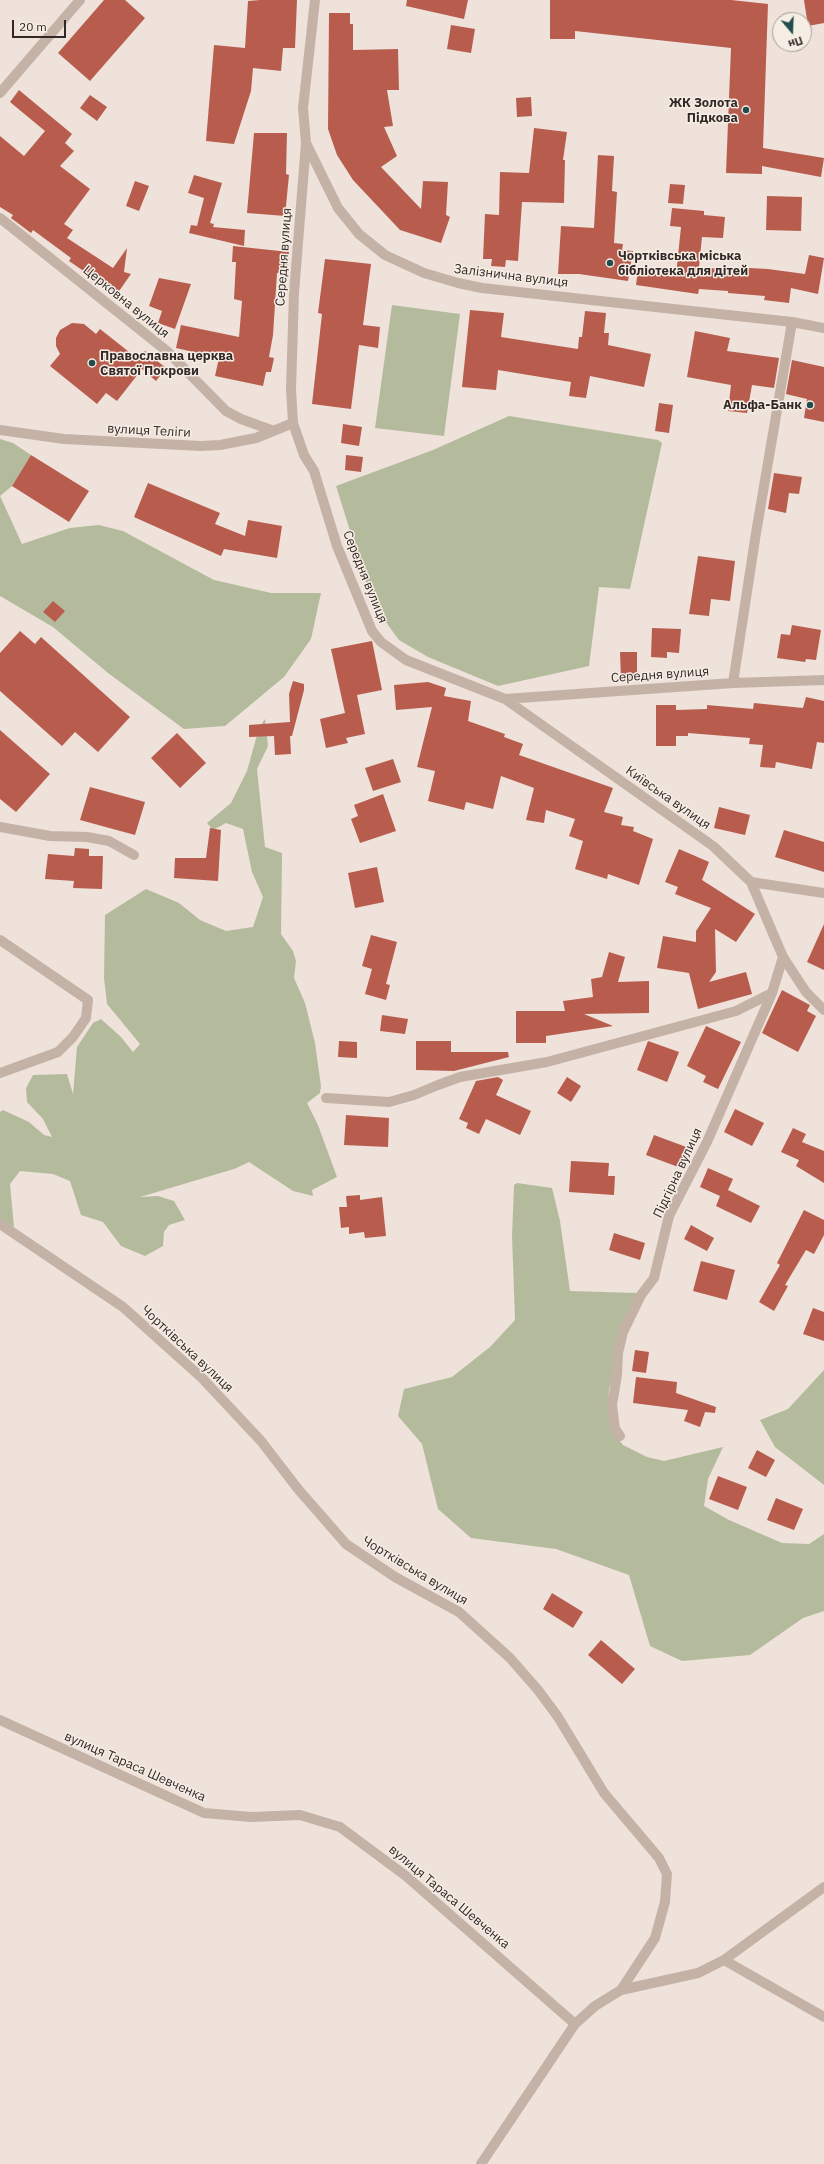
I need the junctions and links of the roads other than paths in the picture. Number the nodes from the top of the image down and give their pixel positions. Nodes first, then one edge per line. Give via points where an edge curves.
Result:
1 (80, 0) edge
2 (315, 0) edge
3 (0, 93) edge
4 (306, 143) junction
5 (0, 218) edge
6 (792, 322) junction
7 (824, 328) edge
8 (293, 423) junction
9 (0, 430) edge
10 (274, 431) junction
11 (824, 680) edge
12 (733, 683) junction
13 (505, 699) junction
14 (0, 827) edge
15 (134, 855) dead end
16 (751, 882) junction
17 (824, 893) edge
18 (0, 940) edge
19 (783, 957) junction
20 (772, 993) junction
21 (824, 1010) edge
22 (0, 1073) edge
23 (326, 1098) dead end
24 (0, 1224) edge
25 (620, 1436) dead end
26 (0, 1720) edge
27 (824, 1887) edge
28 (724, 1960) junction
29 (621, 1990) junction
30 (824, 2017) edge
31 (575, 2024) junction
32 (482, 2164) edge

1 - 3 street
2 - 4 street, Залізнична вулиця via 304,102
4 - 6 street, Залізнична вулиця via 338,208 348,222 372,245 411,269 482,288
4 - 8 street, Середня вулиця via 294,293 291,395
5 - 10 street, Церковна вулиця via 168,352 226,411
6 - 7 street, Залізнична вулиця
6 - 12 street
8 - 10 street, вулиця Теліги
8 - 13 street, Середня вулиця via 300,444 314,471 337,546 372,631 392,651 406,660
9 - 10 street, вулиця Теліги via 64,439 201,446 239,442
11 - 12 street, Середня вулиця
12 - 13 street, Середня вулиця
13 - 16 street, Київська вулиця via 713,846
14 - 15 street via 50,836 87,837 109,841
16 - 17 street
16 - 19 street
18 - 22 street via 88,1000 86,1018 73,1037 58,1052
19 - 20 street, Підгірна вулиця
19 - 21 street via 806,992
20 - 23 street via 748,1006 709,1020 548,1062 460,1077 389,1102
20 - 25 street, Підгірна вулиця via 707,1142 669,1216 654,1278 641,1295 623,1332 612,1405 615,1429
24 - 29 street, Чортківська вулиця via 123,1307 207,1384 261,1441 298,1489 346,1544 395,1577 459,1612 510,1658 538,1690 558,1717 604,1793 659,1858 666,1874 665,1902 655,1938
26 - 31 street, вулиця Тараса Шевченка via 204,1813 251,1816 300,1815 340,1827 406,1876
27 - 28 street
28 - 29 street via 698,1972
28 - 30 street
29 - 31 street via 595,2006
31 - 32 street

